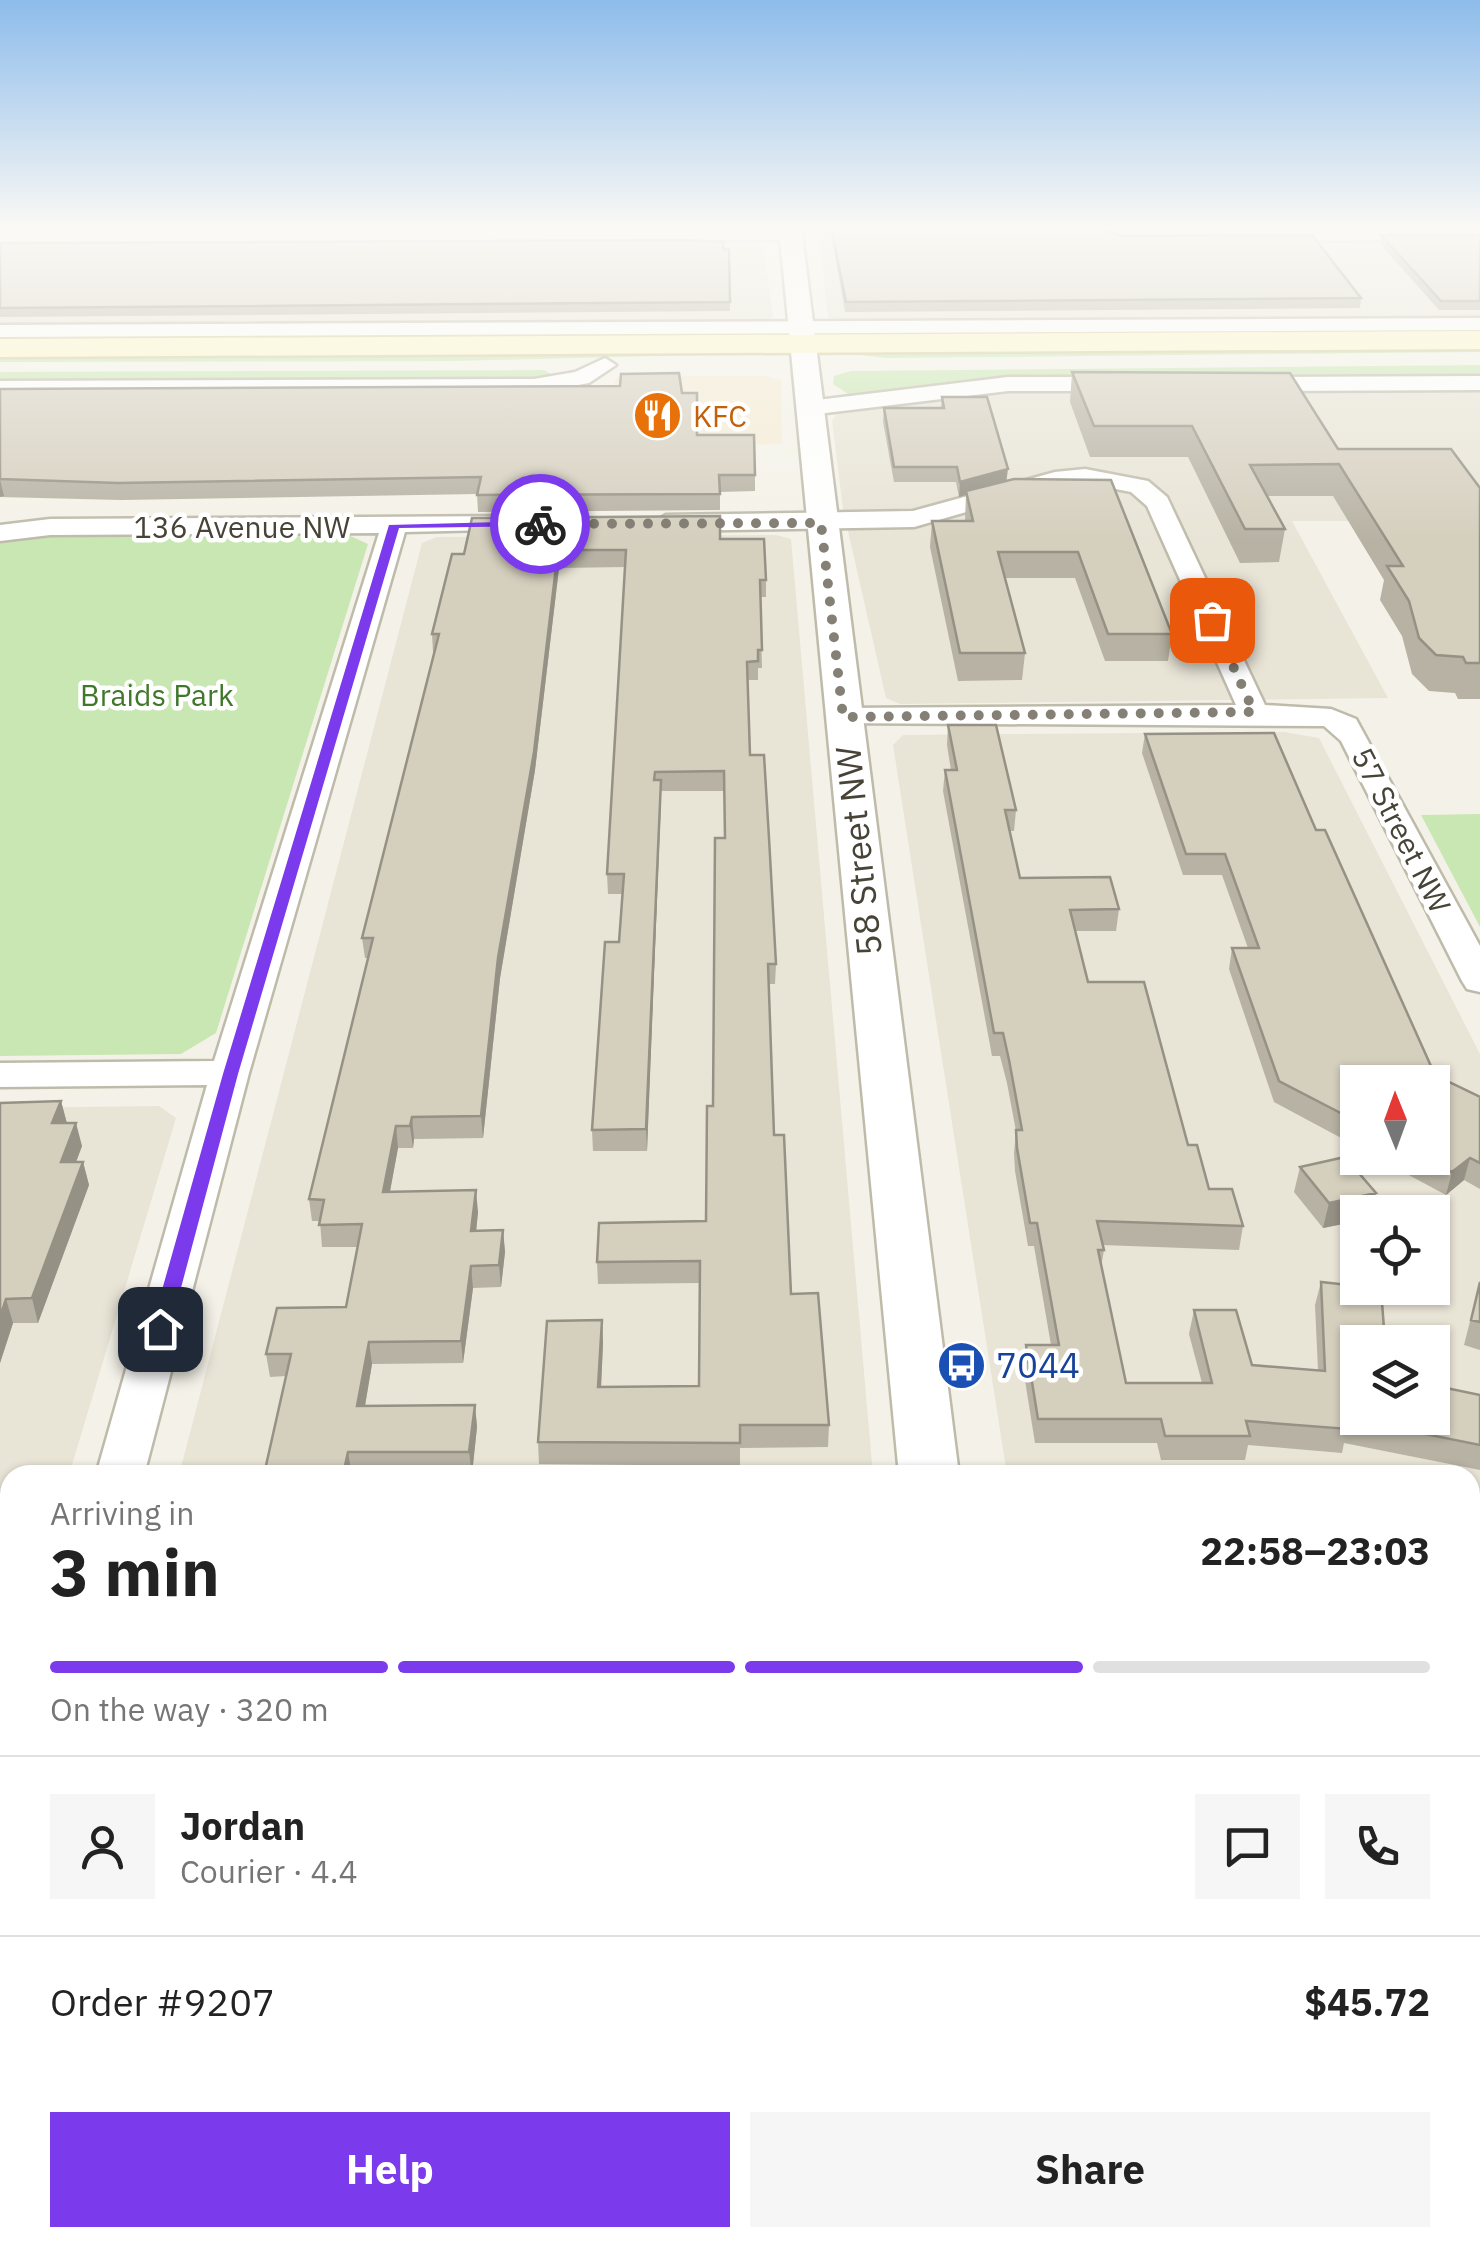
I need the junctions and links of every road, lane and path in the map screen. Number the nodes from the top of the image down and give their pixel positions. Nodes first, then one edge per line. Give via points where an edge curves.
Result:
1 (47, 332) edge
2 (802, 332) edge
3 (1228, 332) edge
4 (1480, 340) edge
5 (803, 345) junction
6 (0, 348) edge
7 (1480, 360) edge
8 (605, 365) junction
9 (0, 368) edge
10 (1480, 383) edge
11 (1144, 384) edge
12 (1222, 384) edge
13 (0, 388) edge
14 (808, 408) junction
15 (821, 523) junction
16 (542, 524) edge
17 (634, 524) edge
18 (394, 525) junction
19 (0, 533) edge
20 (1254, 712) junction
21 (843, 717) junction
22 (1480, 981) edge
23 (230, 1074) junction
24 (0, 1075) edge
25 (123, 1465) edge
26 (928, 1465) edge

1 - 5 street
2 - 5 street, 58 Street NW
3 - 5 street
4 - 5 main road
5 - 6 main road
5 - 7 main road
5 - 8 main road
5 - 14 street, 58 Street NW
8 - 9 main road
8 - 13 street via 580,378 534,386
10 - 12 street
11 - 14 street via 1008,384
14 - 15 street, 58 Street NW
15 - 17 street
15 - 20 street via 914,519 1055,479 1085,476 1138,486 1158,502
15 - 21 street, 58 Street NW
16 - 18 street, 136 Avenue NW
18 - 19 street, 136 Avenue NW
18 - 23 street
20 - 21 street
20 - 22 street, 57 Street NW via 1331,718 1345,726
21 - 26 street, 58 Street NW
23 - 24 street
23 - 25 street

